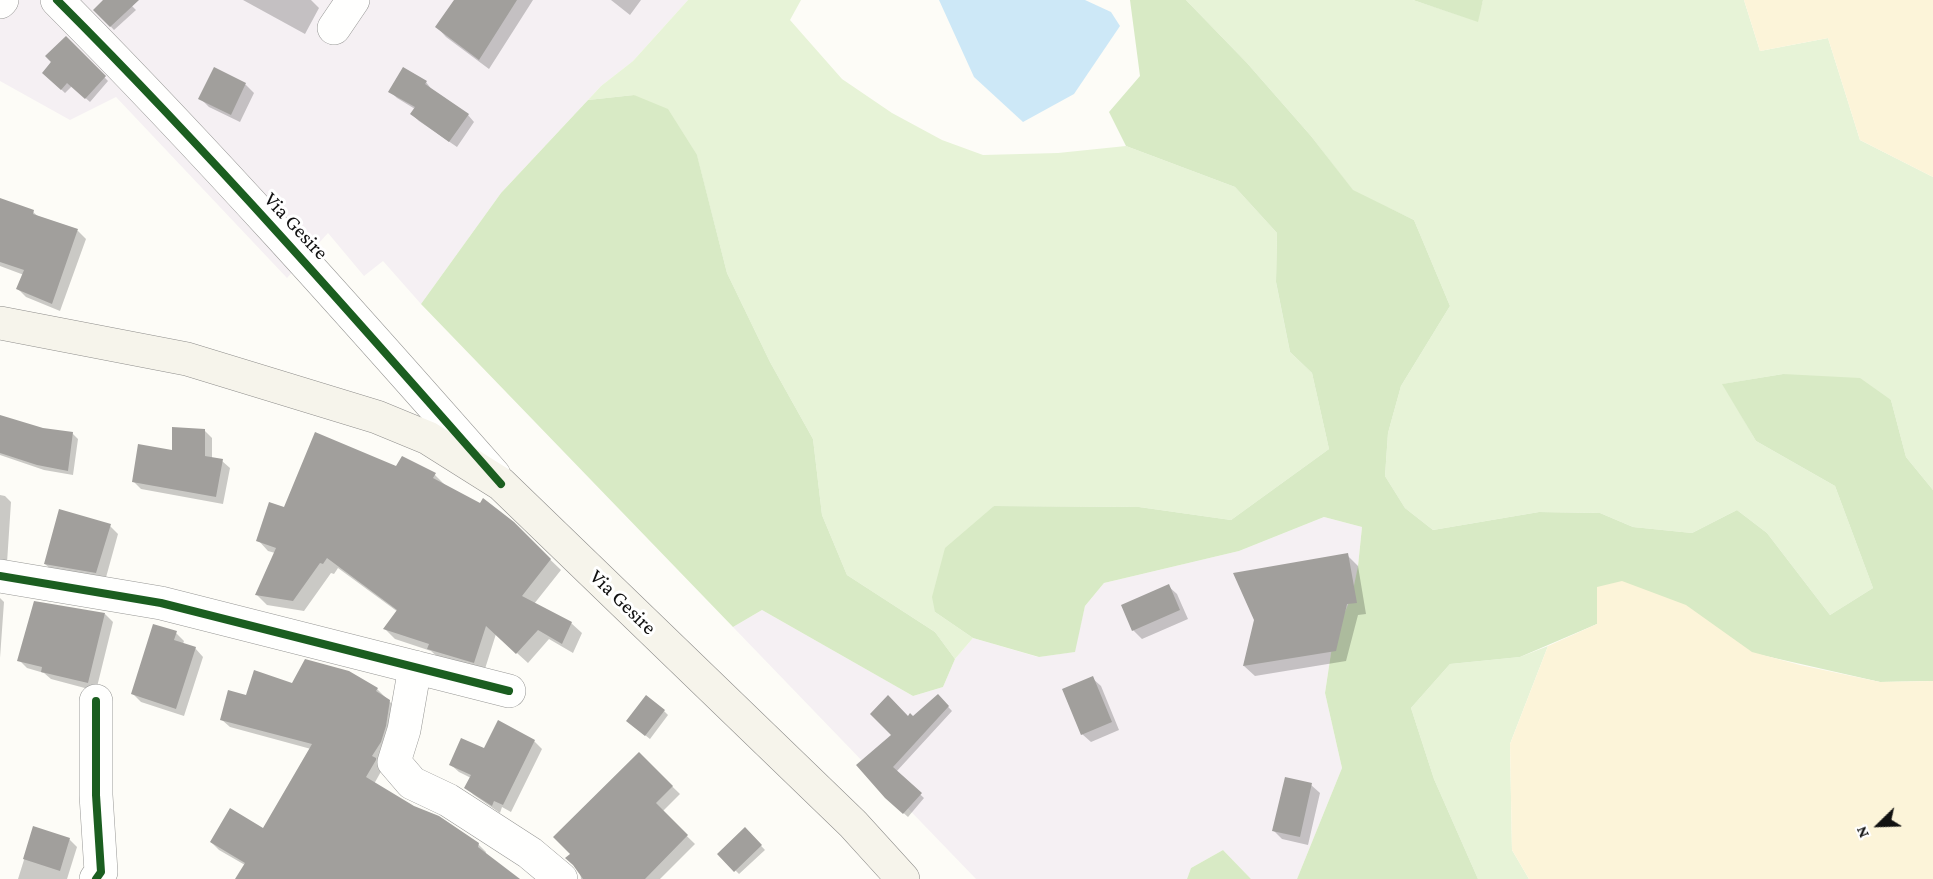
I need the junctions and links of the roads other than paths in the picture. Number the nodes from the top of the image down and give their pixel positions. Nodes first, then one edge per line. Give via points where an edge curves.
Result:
1 (57, 0) edge
2 (353, 0) edge
3 (334, 28) dead end
4 (0, 323) edge
5 (501, 484) junction
6 (0, 576) edge
7 (415, 667) junction
8 (509, 691) dead end
9 (96, 701) dead end
10 (104, 876) edge
11 (561, 879) edge
12 (903, 879) edge

1 - 5 street, Via Gesire via 307,264
2 - 3 street
4 - 5 main road via 187,359 377,417 428,438
5 - 12 main road, Via Gesire via 853,824
6 - 7 street via 160,603
7 - 8 street
7 - 11 street via 394,762 412,783 448,800 530,853
9 - 10 street via 96,795

